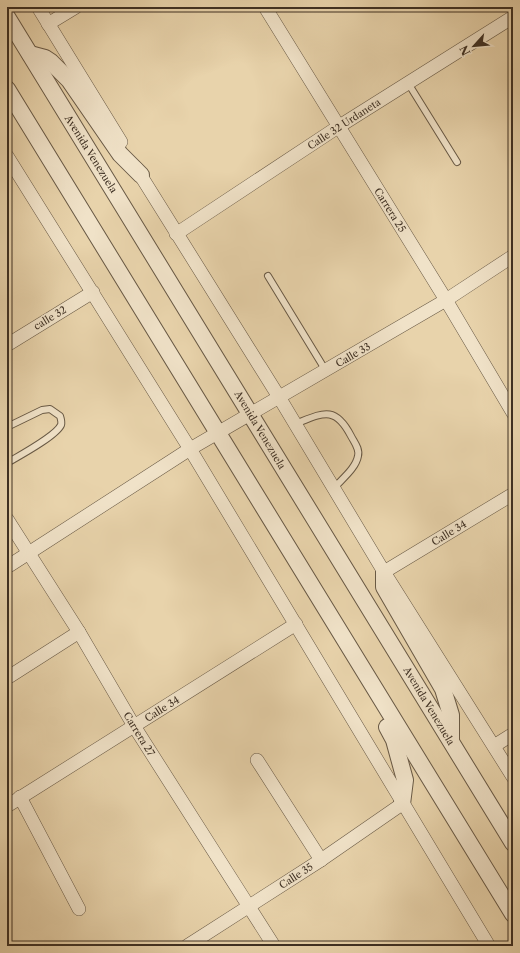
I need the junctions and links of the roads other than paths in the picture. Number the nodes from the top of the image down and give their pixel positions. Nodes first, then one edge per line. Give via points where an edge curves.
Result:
1 (38, 7) edge
2 (76, 7) edge
3 (265, 7) edge
4 (7, 17) edge
5 (513, 17) edge
6 (48, 24) junction
7 (30, 54) junction
8 (408, 83) junction
9 (7, 89) edge
10 (7, 97) edge
11 (338, 127) junction
12 (7, 156) edge
13 (457, 162) dead end
14 (141, 175) junction
15 (82, 211) junction
16 (176, 234) junction
17 (513, 256) edge
18 (268, 276) dead end
19 (93, 292) junction
20 (446, 300) junction
21 (7, 344) edge
22 (326, 370) junction
23 (279, 398) junction
24 (250, 413) junction
25 (513, 413) edge
26 (295, 424) junction
27 (7, 427) edge
28 (219, 433) junction
29 (190, 449) junction
30 (7, 463) edge
31 (334, 488) junction
32 (513, 494) edge
33 (7, 519) edge
34 (29, 554) junction
35 (7, 567) edge
36 (384, 572) junction
37 (326, 612) junction
38 (296, 624) junction
39 (78, 632) junction
40 (7, 678) edge
41 (134, 726) junction
42 (513, 734) edge
43 (451, 742) junction
44 (494, 746) junction
45 (257, 760) dead end
46 (513, 777) edge
47 (20, 797) junction
48 (402, 804) junction
49 (7, 806) edge
50 (513, 843) edge
51 (321, 860) junction
52 (249, 907) junction
53 (79, 909) dead end
54 (513, 914) edge
55 (187, 946) edge
56 (274, 946) edge
57 (489, 946) edge

1 - 6 street
2 - 6 street
3 - 11 street, Carrera 25
4 - 7 street, Avenida Venezuela
5 - 8 street, Calle 32 Urdaneta
6 - 14 street
7 - 14 street via 51,62 69,80 120,154
7 - 24 street, Avenida Venezuela
8 - 11 street, Calle 32 Urdaneta
8 - 13 lane
9 - 15 street
10 - 15 street via 55,174
11 - 16 street, Calle 32 Urdaneta
11 - 20 street, Carrera 25
12 - 19 street
14 - 16 street
15 - 28 street
16 - 23 street
17 - 20 street, Calle 33
18 - 22 lane
19 - 21 street, calle 32
19 - 29 street
20 - 22 street, Calle 33
20 - 25 street, Carrera 25
22 - 23 street, Calle 33
23 - 24 street, Calle 33
23 - 26 street
24 - 28 street, Calle 33
24 - 43 street, Avenida Venezuela
26 - 31 street
26 - 31 lane via 328,413 339,417 345,426 359,455 354,465
27 - 30 lane via 50,408 60,416 61,422 61,426 48,438
28 - 29 street, Calle 33
28 - 37 street
29 - 34 street, Calle 33
29 - 38 street
31 - 36 street
32 - 36 street, Calle 34
33 - 34 street, Carrera 27
34 - 35 street, Calle 33
34 - 39 street, Carrera 27
36 - 43 street via 384,587 443,689 451,715
36 - 44 street
37 - 48 street via 343,651 394,740 405,780
37 - 54 street
38 - 41 street, Calle 34
38 - 48 street
39 - 40 street
39 - 41 street, Carrera 27
41 - 47 street, Calle 34
41 - 52 street, Carrera 27
42 - 44 street
43 - 50 street, Avenida Venezuela
44 - 46 street
45 - 51 street
47 - 49 street, Calle 34
47 - 53 street
48 - 51 street, Calle 35
48 - 57 street
51 - 52 street, Calle 35
52 - 55 street, Calle 35
52 - 56 street, Carrera 27

